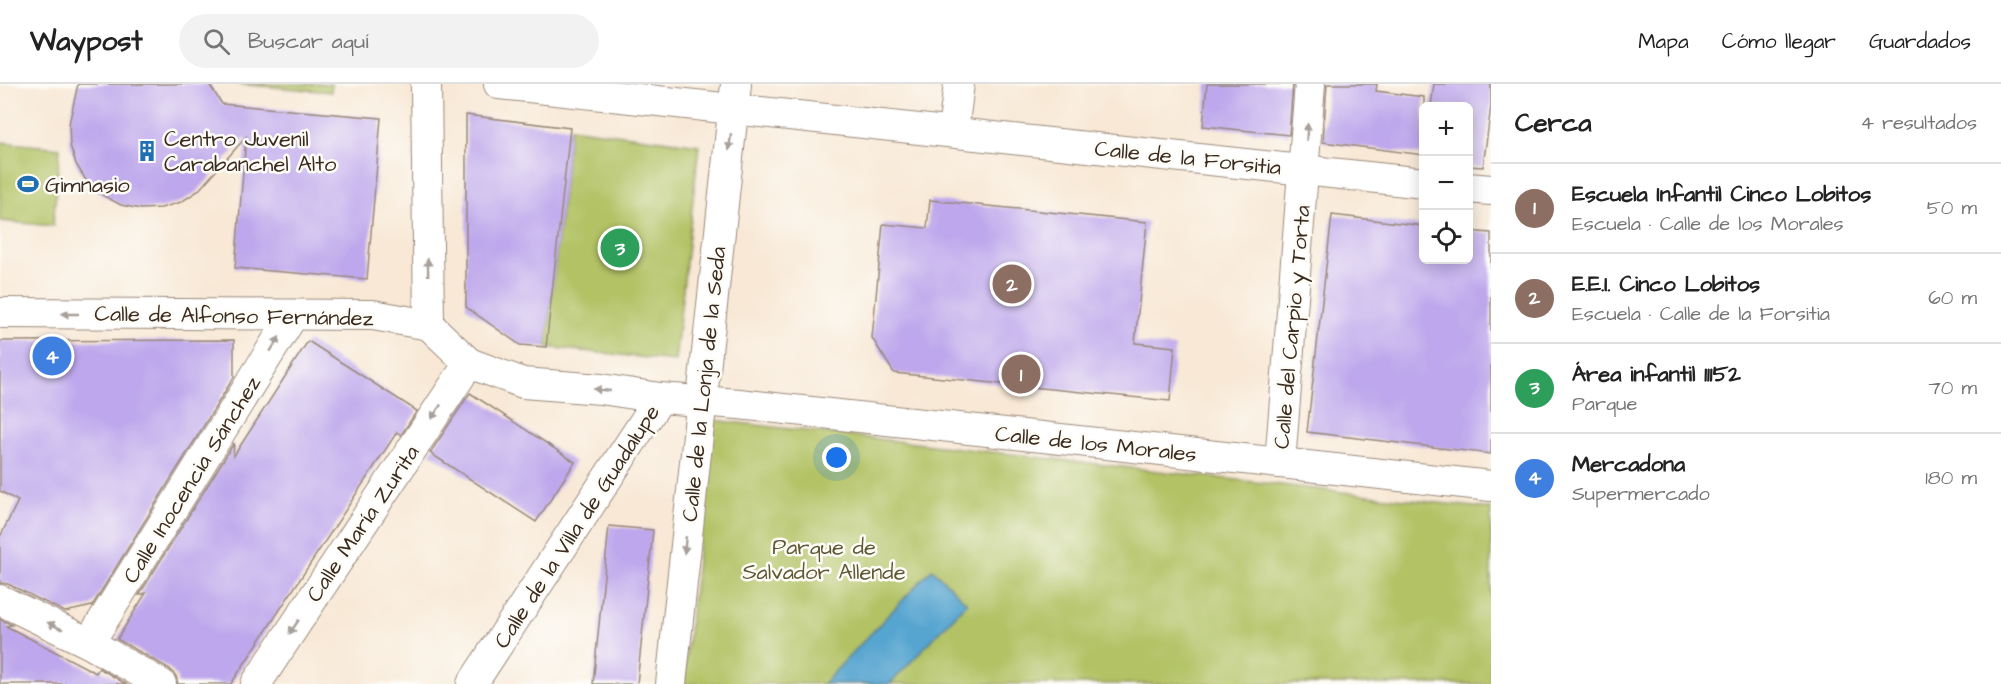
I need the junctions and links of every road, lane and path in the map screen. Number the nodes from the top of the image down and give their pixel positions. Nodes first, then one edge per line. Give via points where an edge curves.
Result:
1 (426, 84) edge
2 (499, 84) edge
3 (959, 84) edge
4 (1310, 84) edge
5 (735, 97) edge
6 (953, 131) junction
7 (1304, 169) junction
8 (1419, 182) edge
9 (1473, 188) edge
10 (1491, 190) edge
11 (0, 313) edge
12 (293, 315) junction
13 (429, 326) junction
14 (469, 363) junction
15 (660, 398) junction
16 (700, 400) junction
17 (1280, 463) junction
18 (1491, 486) edge
19 (0, 600) edge
20 (89, 643) junction
21 (162, 684) edge
22 (256, 684) edge
23 (472, 684) edge
24 (671, 684) edge

13 -> 1 street
2 - 5 street, Calle de la Forsitia
3 - 6 street
7 -> 4 street, Calle del Carpio y Torta
5 - 6 street, Calle de la Forsitia
5 -> 16 street, Calle de la Lonja de la Seda
6 - 7 street, Calle de la Forsitia
7 - 8 street, Calle de la Forsitia
7 - 17 street, Calle del Carpio y Torta
9 - 10 street
12 -> 11 street, Calle de Alfonso Fernández
12 - 13 street, Calle de Alfonso Fernández via 373,315
20 -> 12 street, Calle Inocencia Sánchez
13 - 14 street
15 -> 14 street via 523,383
14 -> 22 street, Calle María Zurita
15 - 16 street
15 - 23 street, Calle de la Villa de Guadalupe
16 - 17 street, Calle de los Morales
16 -> 24 street, Calle de la Lonja de la Seda
17 - 18 street, Calle de los Morales
20 -> 19 street
20 - 21 street

